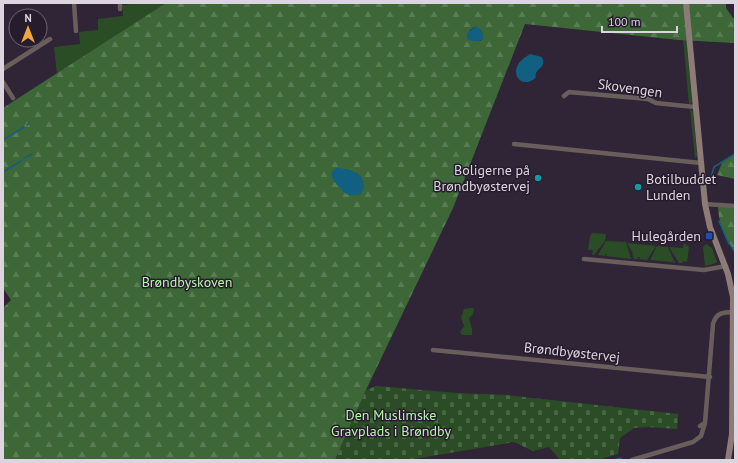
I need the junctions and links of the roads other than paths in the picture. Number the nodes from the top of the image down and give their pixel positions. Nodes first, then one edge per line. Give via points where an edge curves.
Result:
1 (74, 3) edge
2 (120, 3) edge
3 (686, 3) edge
4 (120, 9) dead end
5 (76, 31) dead end
6 (50, 39) dead end
7 (3, 69) edge
8 (3, 82) edge
9 (564, 96) dead end
10 (13, 98) dead end
11 (695, 107) junction
12 (514, 144) dead end
13 (701, 163) junction
14 (705, 204) junction
15 (735, 206) edge
16 (584, 259) dead end
17 (726, 266) junction
18 (733, 312) junction
19 (433, 350) dead end
20 (710, 377) junction
21 (705, 423) junction
22 (700, 426) dead end
23 (632, 460) edge
24 (728, 460) edge

1 - 5 street
2 - 4 street
3 - 11 street
6 - 7 street
8 - 10 street
9 - 11 street, Skovengen via 569,92 648,99 656,103
11 - 13 street
12 - 13 street
13 - 14 street
14 - 15 street
14 - 17 street via 710,226
16 - 17 street via 704,270
17 - 18 street via 733,297
18 - 20 street via 720,313 714,320
18 - 24 street via 732,434
19 - 20 street, Brøndbyøstervej
20 - 21 street
21 - 22 street
21 - 23 street via 701,436 693,442

